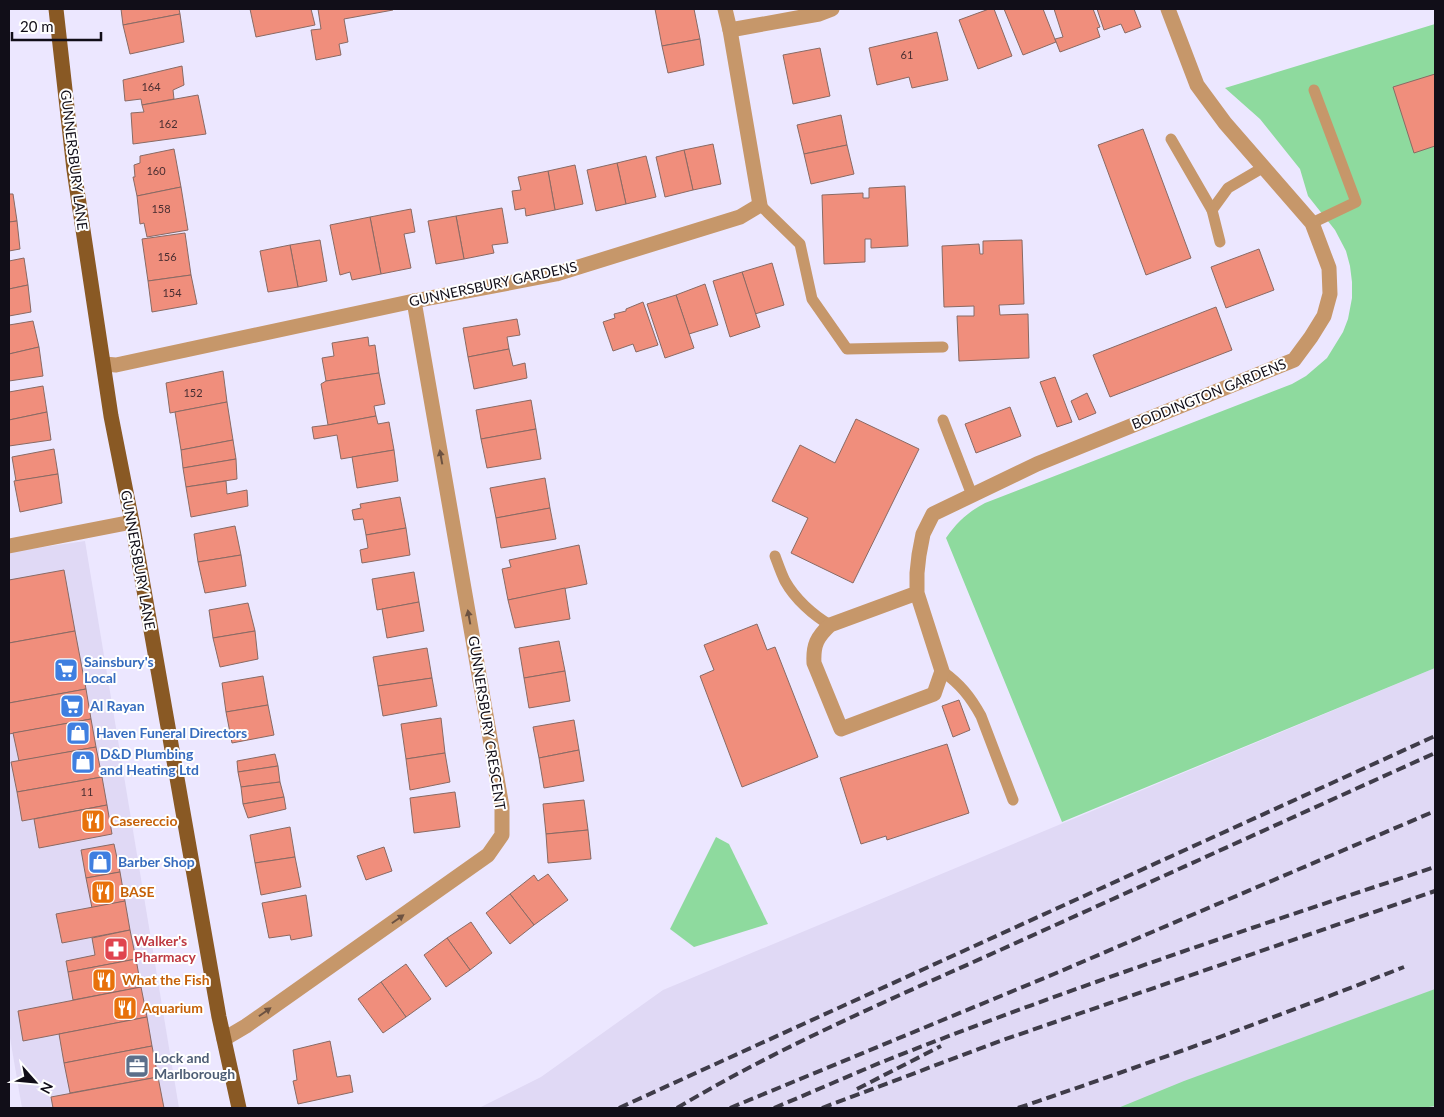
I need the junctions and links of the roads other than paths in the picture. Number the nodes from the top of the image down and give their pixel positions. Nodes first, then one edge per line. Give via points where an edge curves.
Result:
1 (56, 9) edge
2 (725, 9) edge
3 (832, 9) edge
4 (1168, 9) edge
5 (730, 30) junction
6 (1314, 90) dead end
7 (1171, 139) dead end
8 (1264, 167) junction
9 (760, 205) junction
10 (1212, 210) junction
11 (1312, 223) junction
12 (1220, 242) dead end
13 (414, 300) junction
14 (943, 347) dead end
15 (104, 364) junction
16 (943, 420) dead end
17 (972, 495) junction
18 (132, 522) junction
19 (9, 546) edge
20 (775, 556) dead end
21 (917, 593) junction
22 (830, 625) junction
23 (942, 671) junction
24 (1013, 800) dead end
25 (224, 1039) junction
26 (239, 1108) edge

1 - 15 main road, GUNNERSBURY LANE via 74,170
2 - 5 street
3 - 5 street
4 - 8 street, BODDINGTON GARDENS via 1197,85
5 - 9 street
6 - 11 lane via 1356,202
7 - 10 lane
8 - 10 lane via 1228,188
8 - 11 street, BODDINGTON GARDENS
9 - 13 street, GUNNERSBURY GARDENS via 740,217 556,274
9 - 14 lane via 800,244 812,299 847,349
10 - 12 lane
11 - 17 street, BODDINGTON GARDENS via 1329,268 1330,294 1324,316 1294,360 1037,464
13 - 15 street, GUNNERSBURY GARDENS via 116,365
25 -> 13 street, GUNNERSBURY CRESCENT via 488,855 502,835 502,807
15 - 18 main road, GUNNERSBURY LANE
16 - 17 lane
17 - 21 street, BODDINGTON GARDENS via 934,514 923,534
18 - 19 street
18 - 25 main road, GUNNERSBURY LANE
20 - 22 lane via 795,595
21 - 22 street
21 - 23 street, BODDINGTON GARDENS
22 - 23 street via 819,635 814,663 841,729 934,694
23 - 24 lane via 957,682 975,704
25 - 26 main road, GUNNERSBURY LANE

